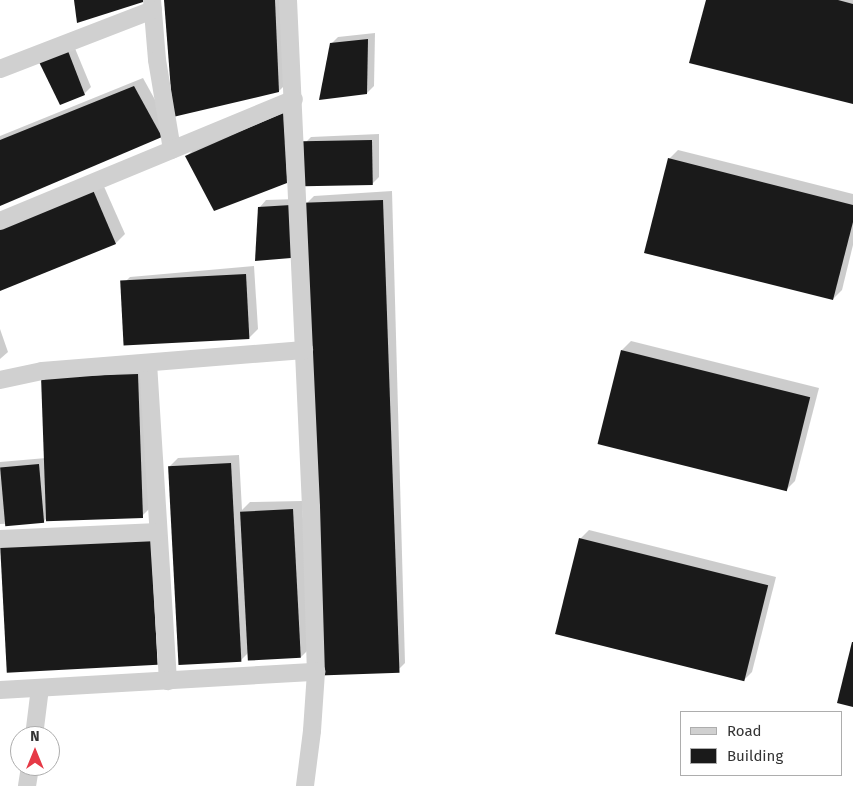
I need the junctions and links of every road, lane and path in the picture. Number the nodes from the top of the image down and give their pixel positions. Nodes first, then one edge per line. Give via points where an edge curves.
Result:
1 (288, 0) edge
2 (152, 5) edge
3 (0, 69) edge
4 (294, 99) junction
5 (172, 150) junction
6 (0, 221) edge
7 (304, 350) junction
8 (148, 363) junction
9 (0, 380) edge
10 (158, 532) junction
11 (0, 539) edge
12 (316, 672) junction
13 (168, 681) junction
14 (40, 688) junction
15 (0, 690) edge
16 (35, 726) edge
17 (305, 786) edge

1 - 4 street
2 - 3 street
2 - 5 street via 157,60
4 - 5 street
4 - 7 street
5 - 6 street
7 - 8 street
7 - 12 street
8 - 9 street via 42,371
8 - 10 street
10 - 11 street
10 - 13 street
12 - 13 street
12 - 17 street
13 - 14 street
14 - 15 street
14 - 16 street

